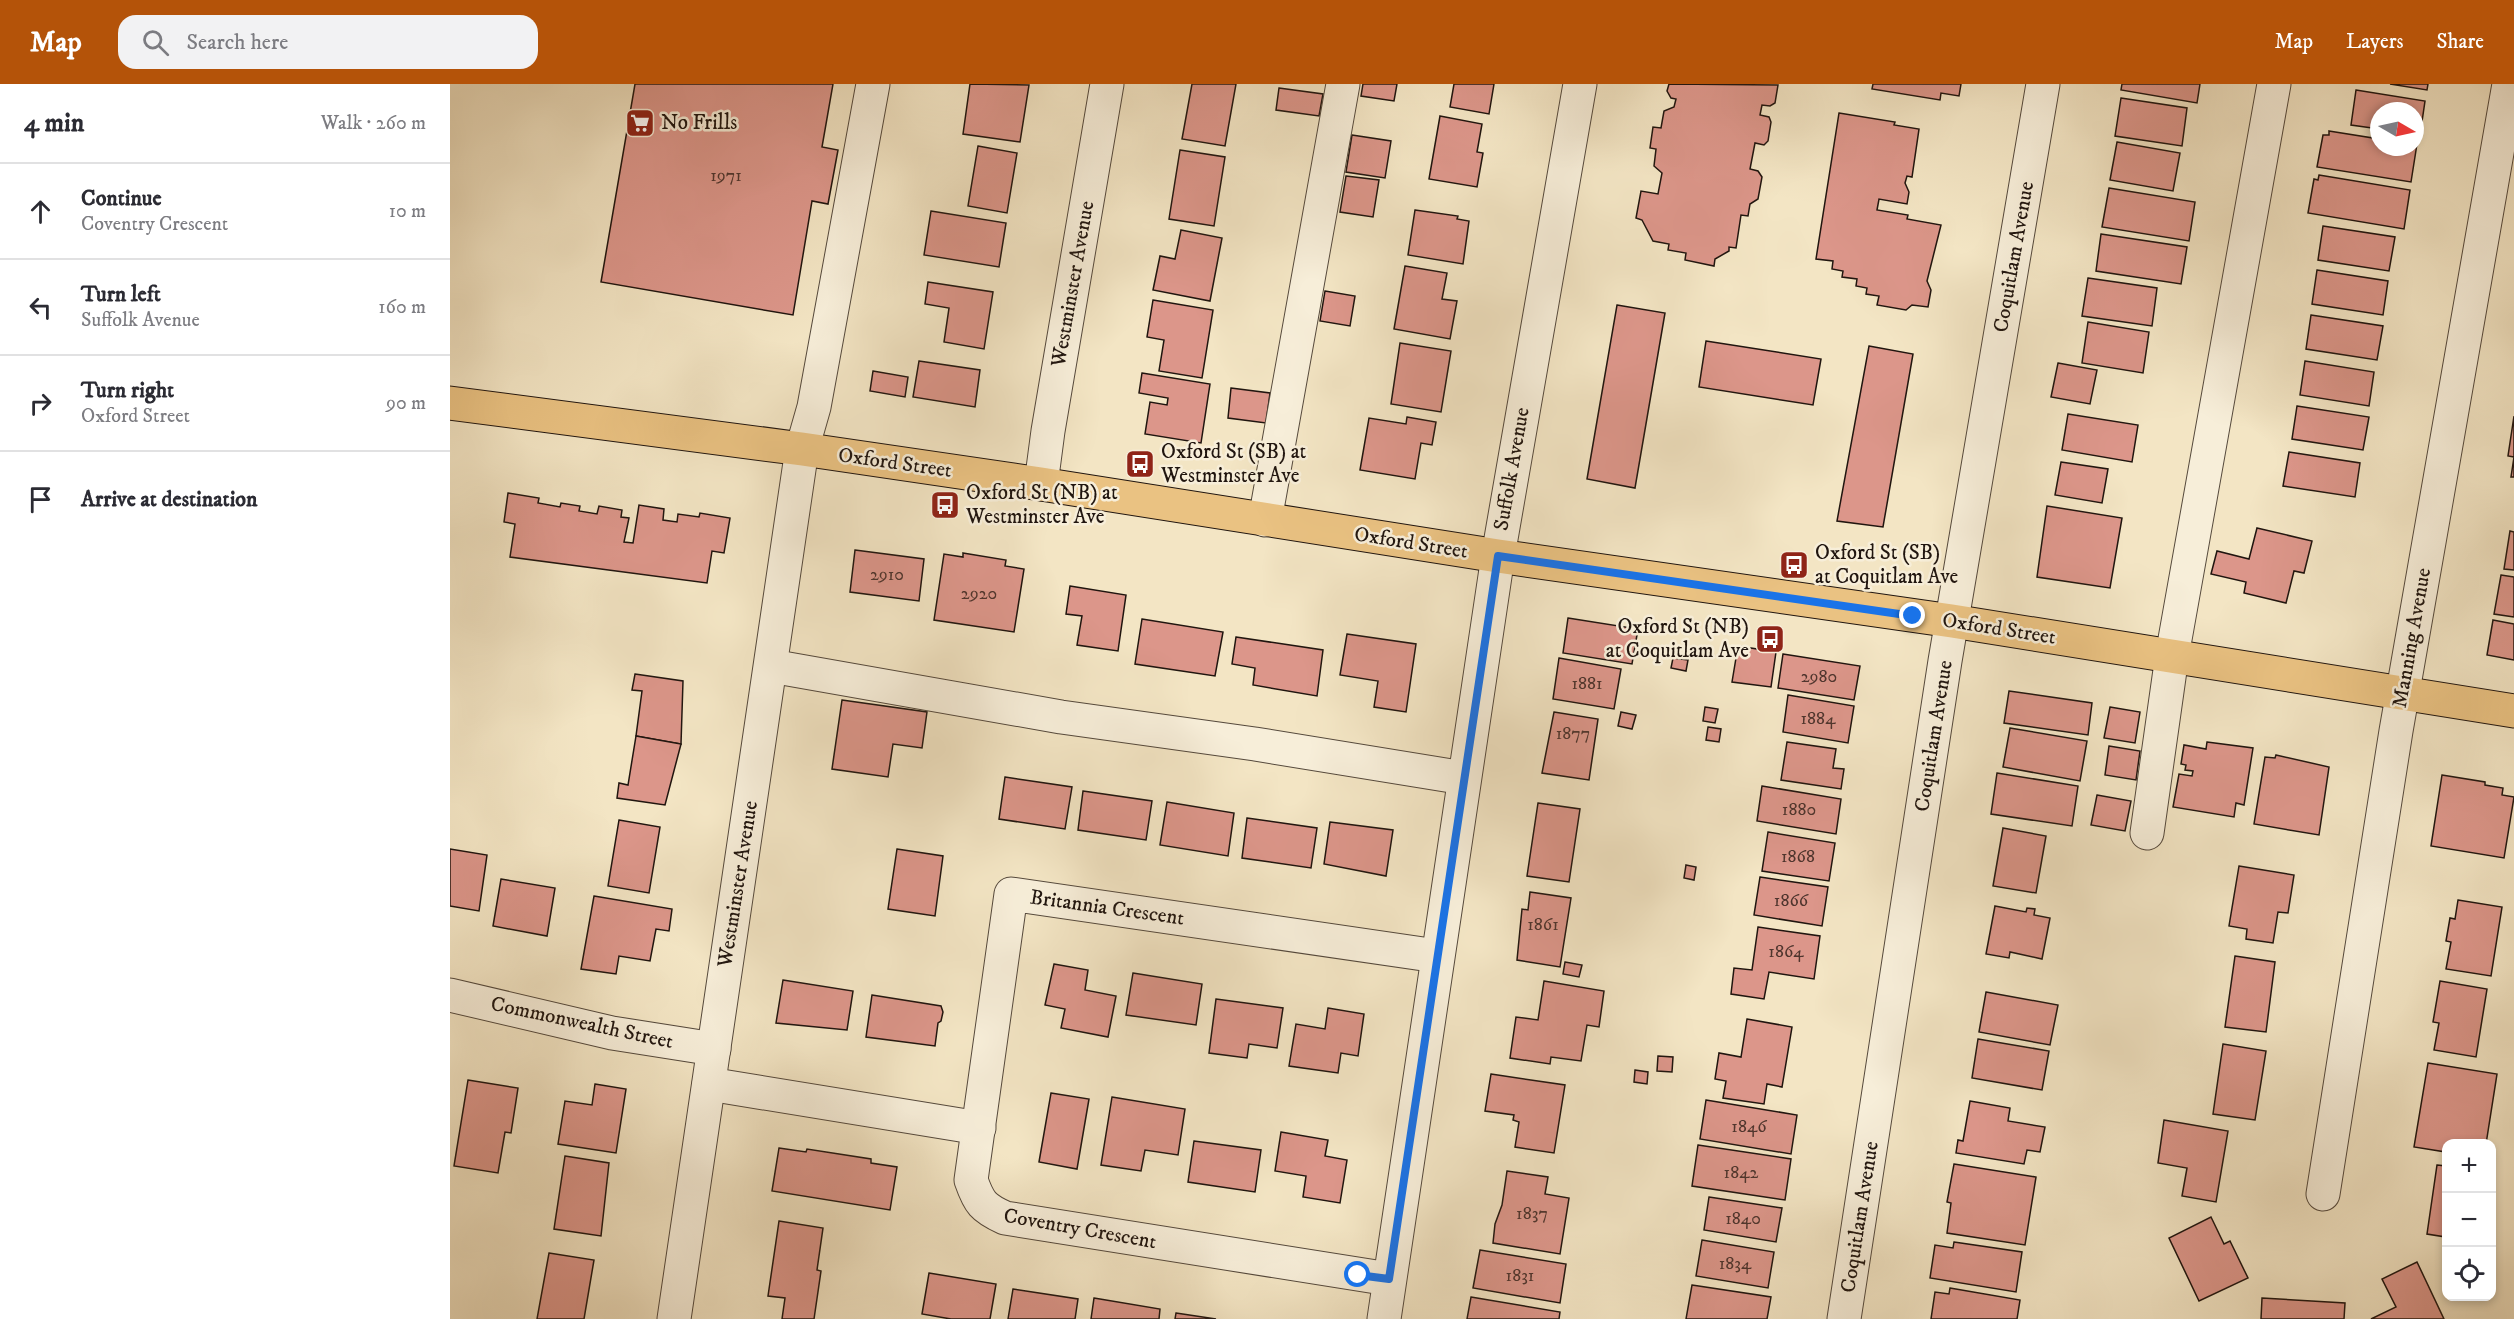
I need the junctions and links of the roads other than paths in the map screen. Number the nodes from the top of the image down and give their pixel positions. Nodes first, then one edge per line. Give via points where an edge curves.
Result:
1 (873, 84) edge
2 (1107, 84) edge
3 (1343, 84) edge
4 (1580, 84) edge
5 (2043, 84) edge
6 (2274, 84) edge
7 (2510, 84) edge
8 (450, 403) edge
9 (802, 449) junction
10 (1041, 484) junction
11 (1265, 520) junction
12 (1498, 556) junction
13 (1952, 621) junction
14 (2172, 656) junction
15 (771, 666) junction
16 (2402, 693) junction
17 (2514, 711) edge
18 (1464, 778) junction
19 (2147, 833) dead end
20 (1437, 956) junction
21 (450, 995) edge
22 (714, 1049) junction
23 (708, 1084) junction
24 (980, 1128) junction
25 (2323, 1194) dead end
26 (1389, 1279) junction
27 (674, 1319) edge
28 (1383, 1319) edge
29 (1844, 1319) edge

1 - 9 street, Westminster Avenue via 814,407
2 - 10 street, Westminster Avenue
3 - 11 street
4 - 12 street, Suffolk Avenue
5 - 13 street, Coquitlam Avenue
6 - 14 street
7 - 16 street, Manning Avenue
8 - 9 main road, Oxford Street
9 - 10 main road, Oxford Street
9 - 15 street, Westminster Avenue
10 - 11 main road, Oxford Street
11 - 12 main road, Oxford Street
12 - 13 main road, Oxford Street
12 - 18 street, Suffolk Avenue
13 - 14 main road, Oxford Street
13 - 29 street, Coquitlam Avenue
14 - 16 main road, Oxford Street
14 - 19 street
15 - 18 street via 1061,717
15 - 22 street, Westminster Avenue
16 - 17 main road, Oxford Street
16 - 25 street, Manning Avenue
18 - 20 street, Suffolk Avenue
20 - 24 street, Britannia Crescent via 1011,894
20 - 26 street, Suffolk Avenue
21 - 22 street, Commonwealth Street via 612,1033
22 - 23 street, Westminster Avenue
23 - 24 street
23 - 27 street, Westminster Avenue
24 - 26 street, Coventry Crescent via 971,1180 987,1210 1005,1218
26 - 28 street, Suffolk Avenue

